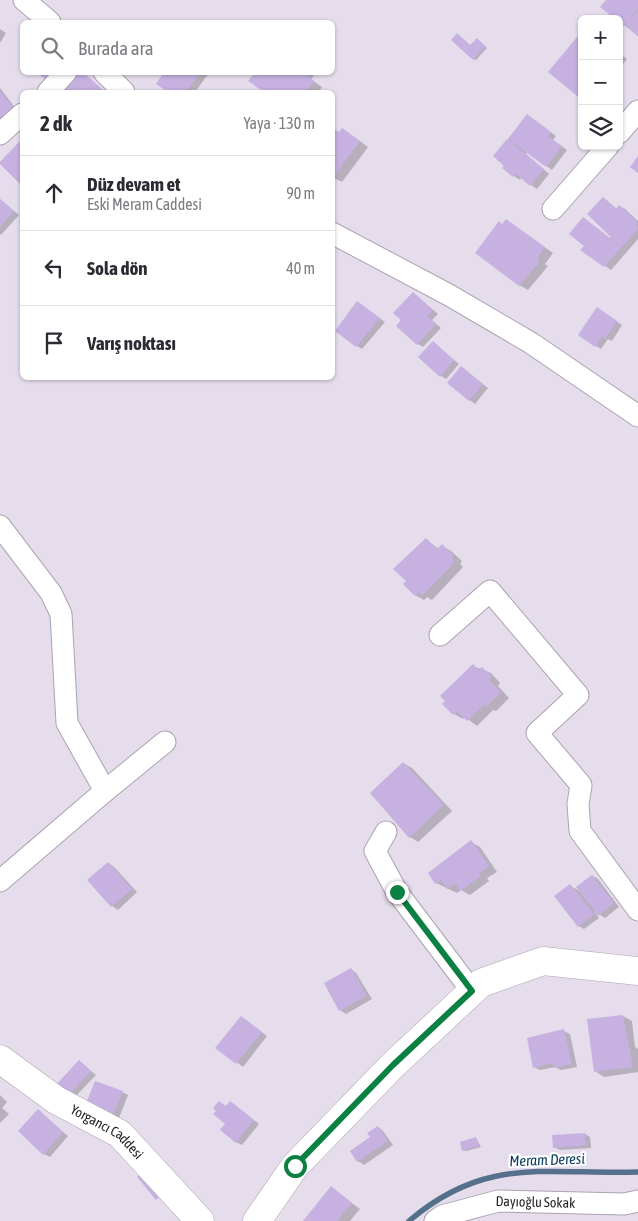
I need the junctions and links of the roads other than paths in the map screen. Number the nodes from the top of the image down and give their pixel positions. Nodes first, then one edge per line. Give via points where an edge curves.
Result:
1 (24, 0) edge
2 (48, 20) edge
3 (63, 75) edge
4 (107, 75) edge
5 (50, 90) edge
6 (122, 90) edge
7 (638, 111) edge
8 (20, 116) edge
9 (623, 128) edge
10 (0, 134) edge
11 (605, 150) edge
12 (554, 209) dead end
13 (335, 235) edge
14 (638, 416) edge
15 (0, 526) edge
16 (440, 635) dead end
17 (165, 742) dead end
18 (105, 791) junction
19 (386, 832) dead end
20 (0, 882) edge
21 (638, 910) edge
22 (638, 972) edge
23 (472, 991) junction
24 (0, 1059) edge
25 (638, 1201) edge
26 (200, 1221) edge
27 (257, 1221) edge
28 (435, 1221) edge

1 - 2 street
3 - 5 street
4 - 6 street
7 - 9 street
8 - 10 street
11 - 12 street
13 - 14 street via 449,295 530,343
15 - 18 street via 51,593 61,614 67,723
16 - 21 street via 490,591 578,696 538,733 581,785 578,804 580,831
17 - 18 street
18 - 20 street
19 - 23 street via 375,851 397,892
22 - 23 street via 543,961 482,983
23 - 27 street via 393,1065 295,1166
24 - 26 street, Yorgancı Caddesi via 56,1100 120,1134
25 - 28 street, Dayıoğlu Sokak via 624,1204 498,1201 442,1216

